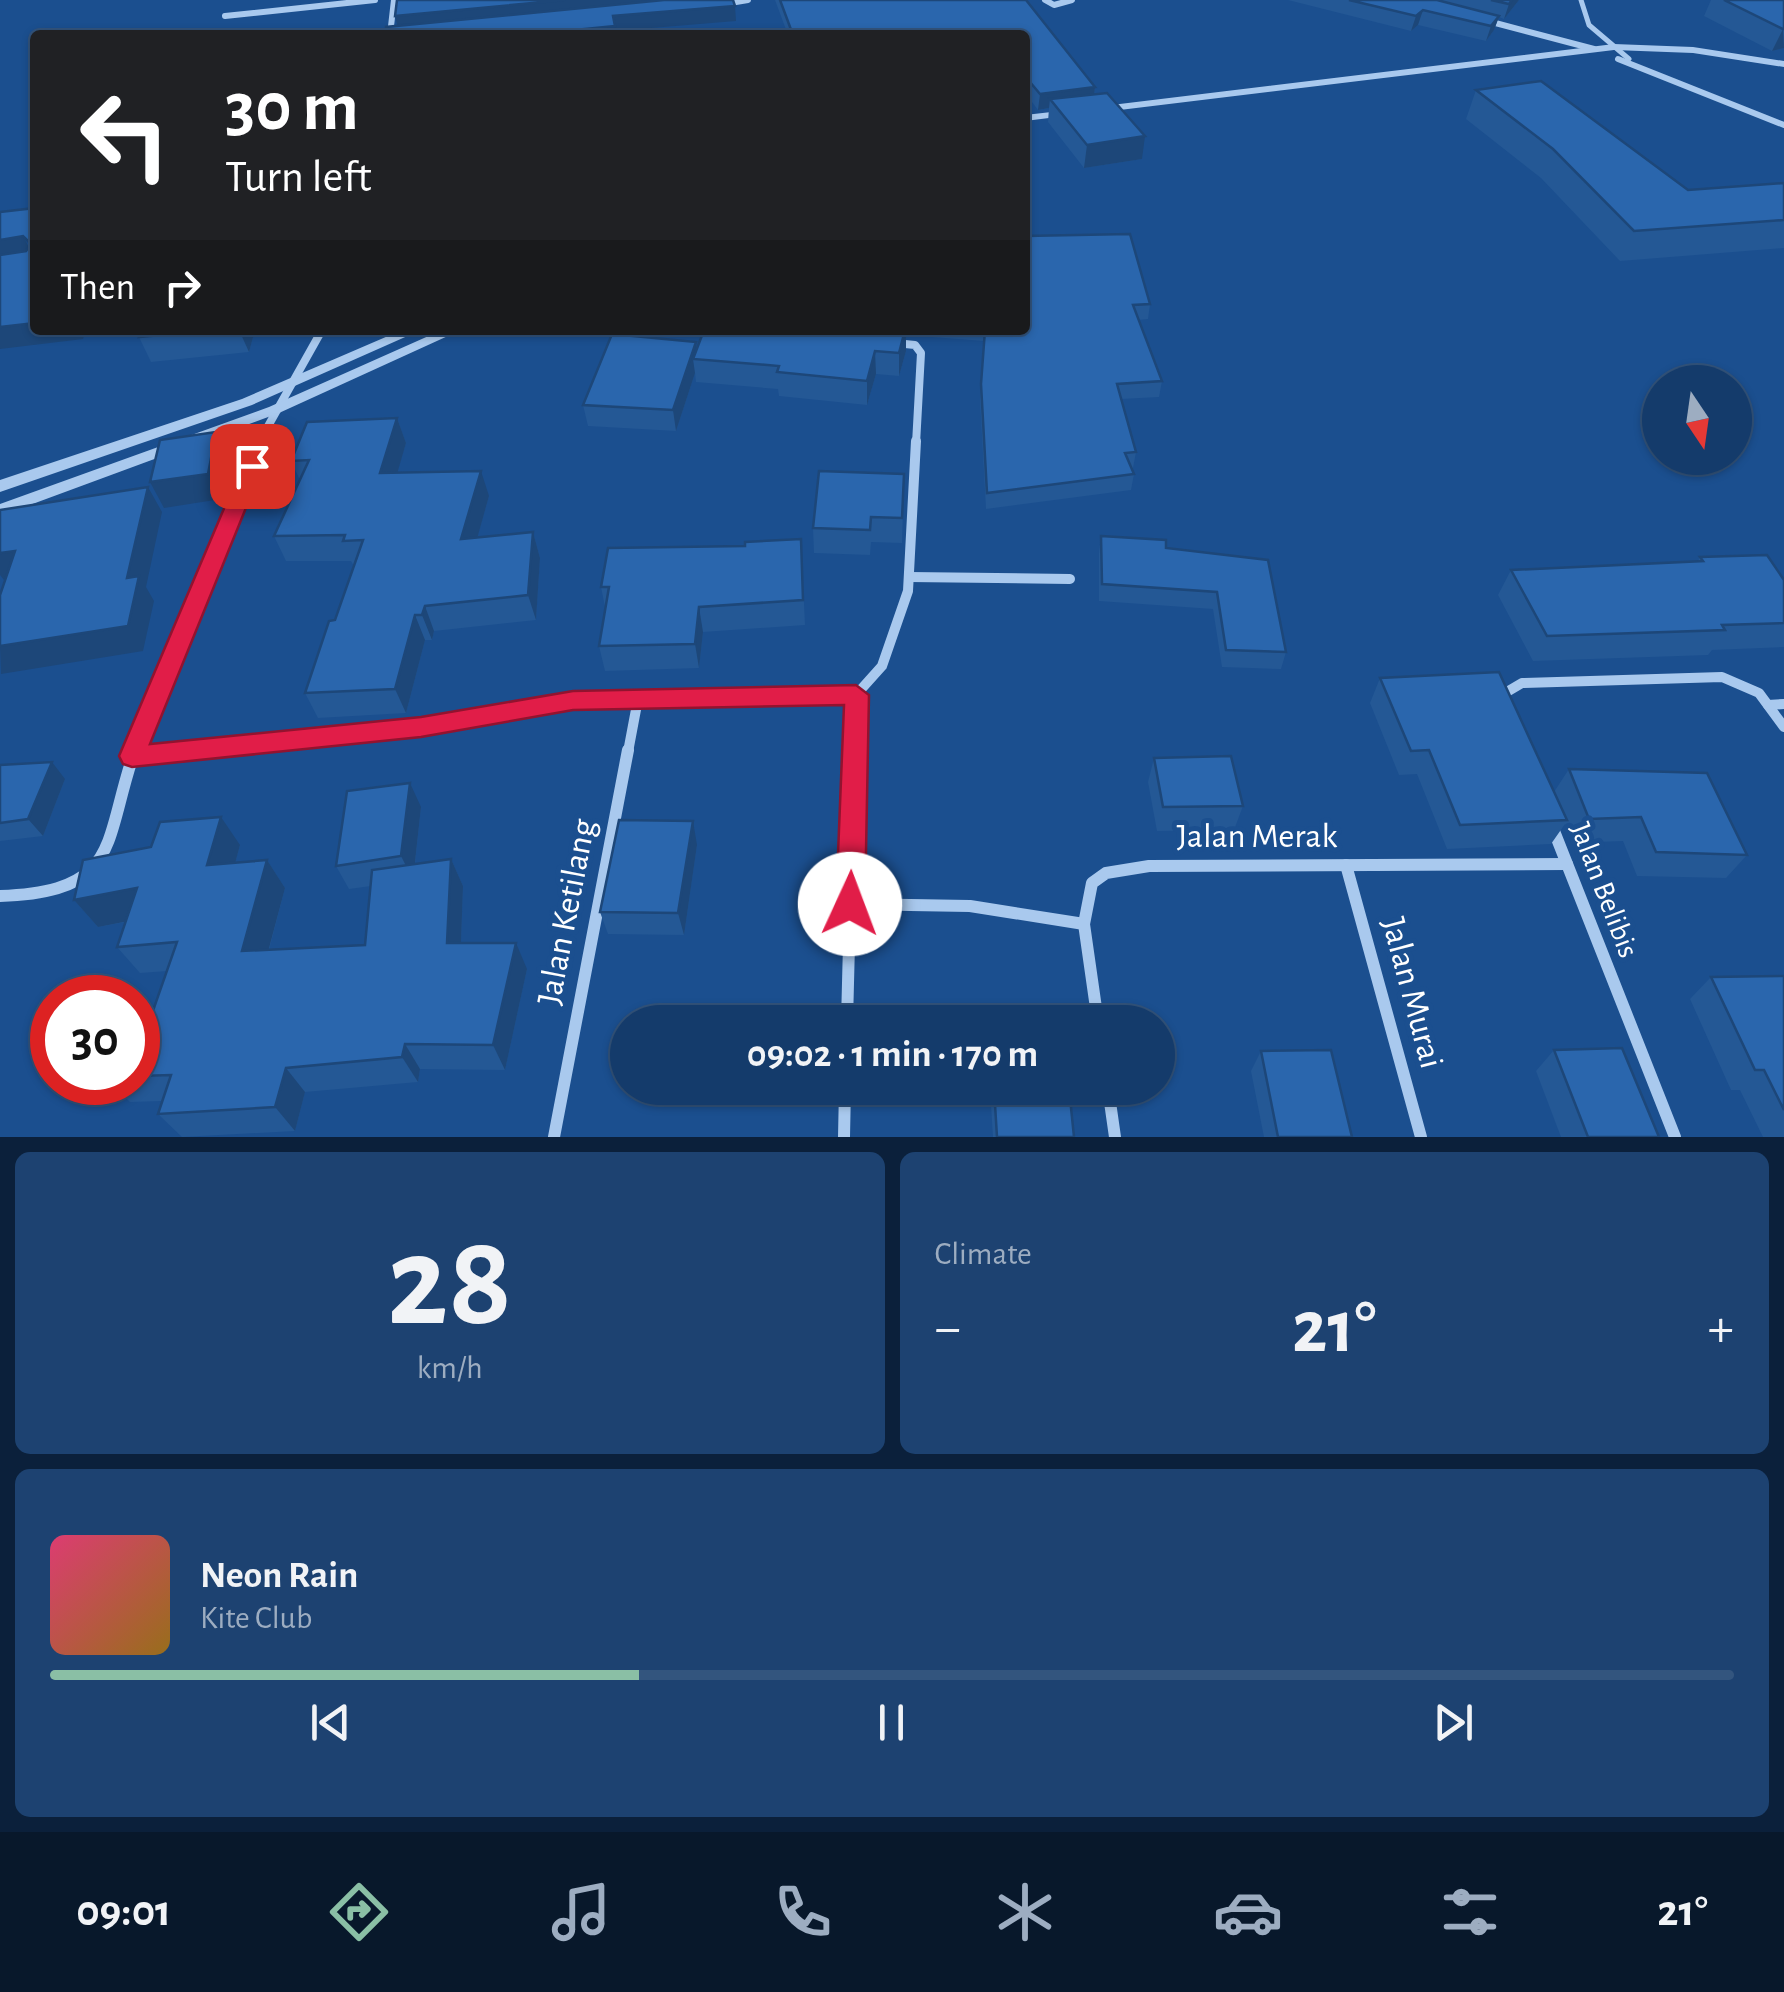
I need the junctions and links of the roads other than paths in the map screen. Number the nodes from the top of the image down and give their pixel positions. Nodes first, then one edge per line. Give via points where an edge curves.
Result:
1 (376, 0) edge
2 (394, 0) edge
3 (748, 0) edge
4 (1045, 0) edge
5 (1072, 0) edge
6 (1581, 0) edge
7 (720, 4) edge
8 (225, 16) dead end
9 (1468, 16) edge
10 (391, 30) edge
11 (1594, 49) junction
12 (1620, 55) junction
13 (1784, 64) edge
14 (1784, 74) edge
15 (1030, 117) edge
16 (1784, 125) edge
17 (1030, 129) edge
18 (319, 335) edge
19 (403, 335) edge
20 (443, 335) edge
21 (886, 342) edge
22 (288, 386) junction
23 (274, 410) junction
24 (0, 486) edge
25 (0, 510) edge
26 (909, 577) junction
27 (1070, 579) dead end
28 (856, 695) junction
29 (638, 699) junction
30 (1784, 704) edge
31 (1768, 705) junction
32 (1510, 715) edge
33 (1784, 727) edge
34 (132, 756) junction
35 (1546, 808) edge
36 (1566, 864) junction
37 (1346, 866) junction
38 (0, 896) edge
39 (850, 904) junction
40 (1084, 924) junction
41 (847, 1005) edge
42 (1096, 1005) edge
43 (845, 1105) edge
44 (1110, 1105) edge
45 (554, 1137) edge
46 (844, 1137) edge
47 (1115, 1137) edge
48 (1421, 1137) edge
49 (1675, 1137) edge

1 - 8 street
2 - 10 street
3 - 7 street
4 - 5 street
6 - 12 lane via 1589,25
9 - 11 street
11 - 12 street
11 - 15 street
12 - 13 street via 1693,50
12 - 14 street
12 - 16 street
12 - 17 street
18 - 22 street
19 - 22 street
20 - 23 street
21 - 26 street via 915,345 921,353
22 - 23 street
22 - 24 street
23 - 25 street
23 - 34 street
26 - 27 street
26 - 28 street via 894,640
28 - 29 street
28 - 39 street
29 - 34 street via 573,700 421,727
29 - 45 street, Jalan Ketilang
30 - 31 street
31 - 32 street via 1746,685 1722,677 1522,683 1505,693
31 - 33 street
34 - 38 street via 113,832 90,872 65,887
35 - 36 street, Jalan Belibis
36 - 37 street, Jalan Merak
36 - 49 street, Jalan Belibis
37 - 40 street, Jalan Merak via 1148,866 1106,873 1092,882
37 - 48 street, Jalan Murai
39 - 40 street via 970,906
39 - 41 street
40 - 42 street, Jalan Merak
43 - 46 street
44 - 47 street

